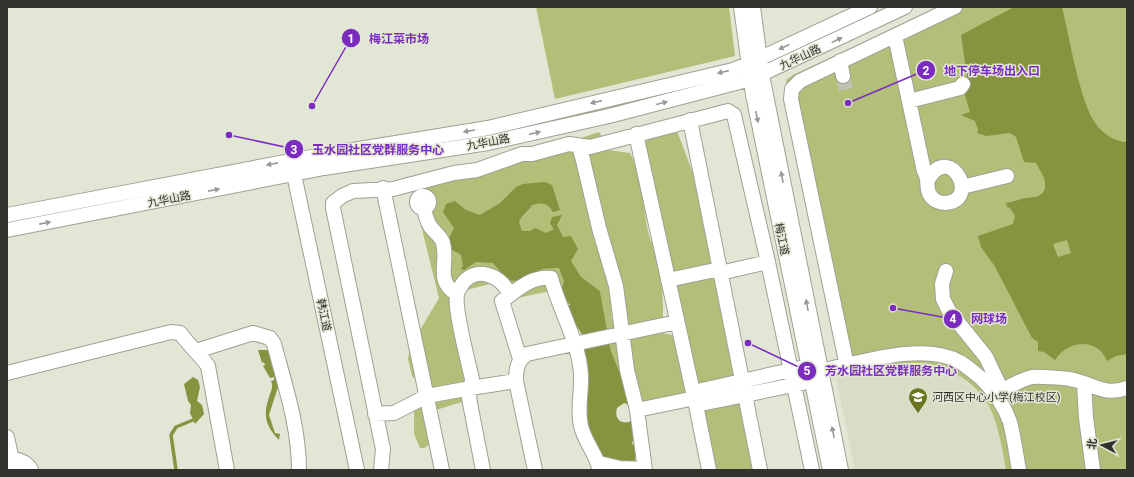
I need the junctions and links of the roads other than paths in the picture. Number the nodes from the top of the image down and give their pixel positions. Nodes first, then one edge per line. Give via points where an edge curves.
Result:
1 (742, 7) edge
2 (753, 7) edge
3 (870, 7) edge
4 (905, 7) edge
5 (955, 7) edge
6 (895, 36) junction
7 (840, 61) junction
8 (754, 62) junction
9 (843, 76) tunnel mouth
10 (756, 77) junction
11 (963, 84) dead end
12 (909, 101) junction
13 (690, 120) junction
14 (636, 134) junction
15 (578, 146) junction
16 (293, 167) junction
17 (1007, 176) dead end
18 (929, 178) junction
19 (962, 187) junction
20 (383, 188) junction
21 (421, 196) junction
22 (7, 215) edge
23 (7, 230) edge
24 (768, 262) junction
25 (720, 271) junction
26 (946, 271) dead end
27 (668, 280) junction
28 (457, 294) junction
29 (510, 295) junction
30 (678, 322) junction
31 (616, 335) junction
32 (578, 343) junction
33 (196, 351) junction
34 (520, 359) junction
35 (847, 366) junction
36 (791, 370) junction
37 (816, 372) junction
38 (7, 373) edge
39 (516, 381) junction
40 (742, 381) junction
41 (1084, 383) junction
42 (794, 385) junction
43 (471, 388) junction
44 (1127, 388) edge
45 (999, 393) junction
46 (745, 395) junction
47 (427, 396) junction
48 (695, 398) junction
49 (637, 410) junction
50 (375, 414) junction
51 (7, 437) edge
52 (13, 465) edge
53 (599, 467) edge
54 (31, 470) edge
55 (228, 470) edge
56 (299, 470) edge
57 (357, 470) edge
58 (381, 470) edge
59 (442, 470) edge
60 (483, 470) edge
61 (535, 470) edge
62 (645, 470) edge
63 (709, 470) edge
64 (760, 470) edge
65 (812, 470) edge
66 (830, 470) edge
67 (841, 470) edge
68 (1019, 470) edge
69 (1093, 470) edge

1 - 8 street, 梅江道
2 - 8 street, 梅江道
3 -> 8 street, 九华山路
10 -> 4 street, 九华山路
5 - 6 street
6 - 7 street
6 - 12 street
7 - 9 street
7 - 35 street via 800,81 792,89 791,99
8 - 10 street, 梅江道
8 -> 16 street, 九华山路 via 733,70 488,128
16 -> 10 street, 九华山路 via 488,143 609,116
10 - 37 street, 梅江道
11 - 12 street via 960,88
12 - 18 street via 924,171
13 - 14 street
13 - 24 street via 728,111 734,116
13 - 25 street
14 - 15 street via 590,147
14 - 27 street
15 - 21 street via 569,144 532,154 522,154 477,170 454,173
15 - 31 street via 584,160 599,228 616,286
16 -> 22 street, 九华山路
23 -> 16 street, 九华山路
16 - 57 street, 韩江道
17 - 19 street
18 - 19 street via 936,170 948,168 958,174
18 - 19 street via 927,184 930,195 939,202 955,200
20 - 21 street
20 - 47 street
20 - 50 street via 353,191 333,203
21 - 28 street via 430,226 443,241 445,283
24 - 25 street
24 - 36 street
25 - 27 street
25 - 40 street
26 - 45 street via 942,284 943,299 949,311 986,358
27 - 30 street
28 - 29 street via 464,281 474,274 485,273 507,286
28 - 43 street via 459,317 472,378
29 - 32 street via 540,277 551,278
29 - 34 street via 502,301
30 - 31 street
30 - 48 street
31 - 32 street
31 - 49 street
32 - 34 street via 527,354
32 - 53 street via 581,375 578,406 580,424
33 - 38 street via 180,333 171,332
33 - 55 street via 208,366
33 - 56 street via 253,333 270,338 274,344 291,408
34 - 39 street via 516,369
35 - 37 street
35 - 45 street via 926,353 959,362
36 - 37 street
36 - 40 street
36 - 42 street
37 - 42 street
37 - 66 street, 梅江道
67 -> 37 street, 梅江道
39 - 43 street
39 - 61 street
40 - 46 street
40 - 48 street
41 - 44 street via 1106,391 1117,392
41 - 45 street via 1073,379 1032,377
41 - 69 street
42 - 46 street
42 - 65 street
43 - 47 street
43 - 60 street via 469,398
45 - 68 street via 1010,422
46 - 48 street
46 - 64 street
47 - 50 street via 394,413
47 - 59 street
48 - 49 street
48 - 63 street
49 - 62 street
50 - 58 street via 383,449
51 - 52 street
52 - 54 street via 21,460
53 - 62 street

